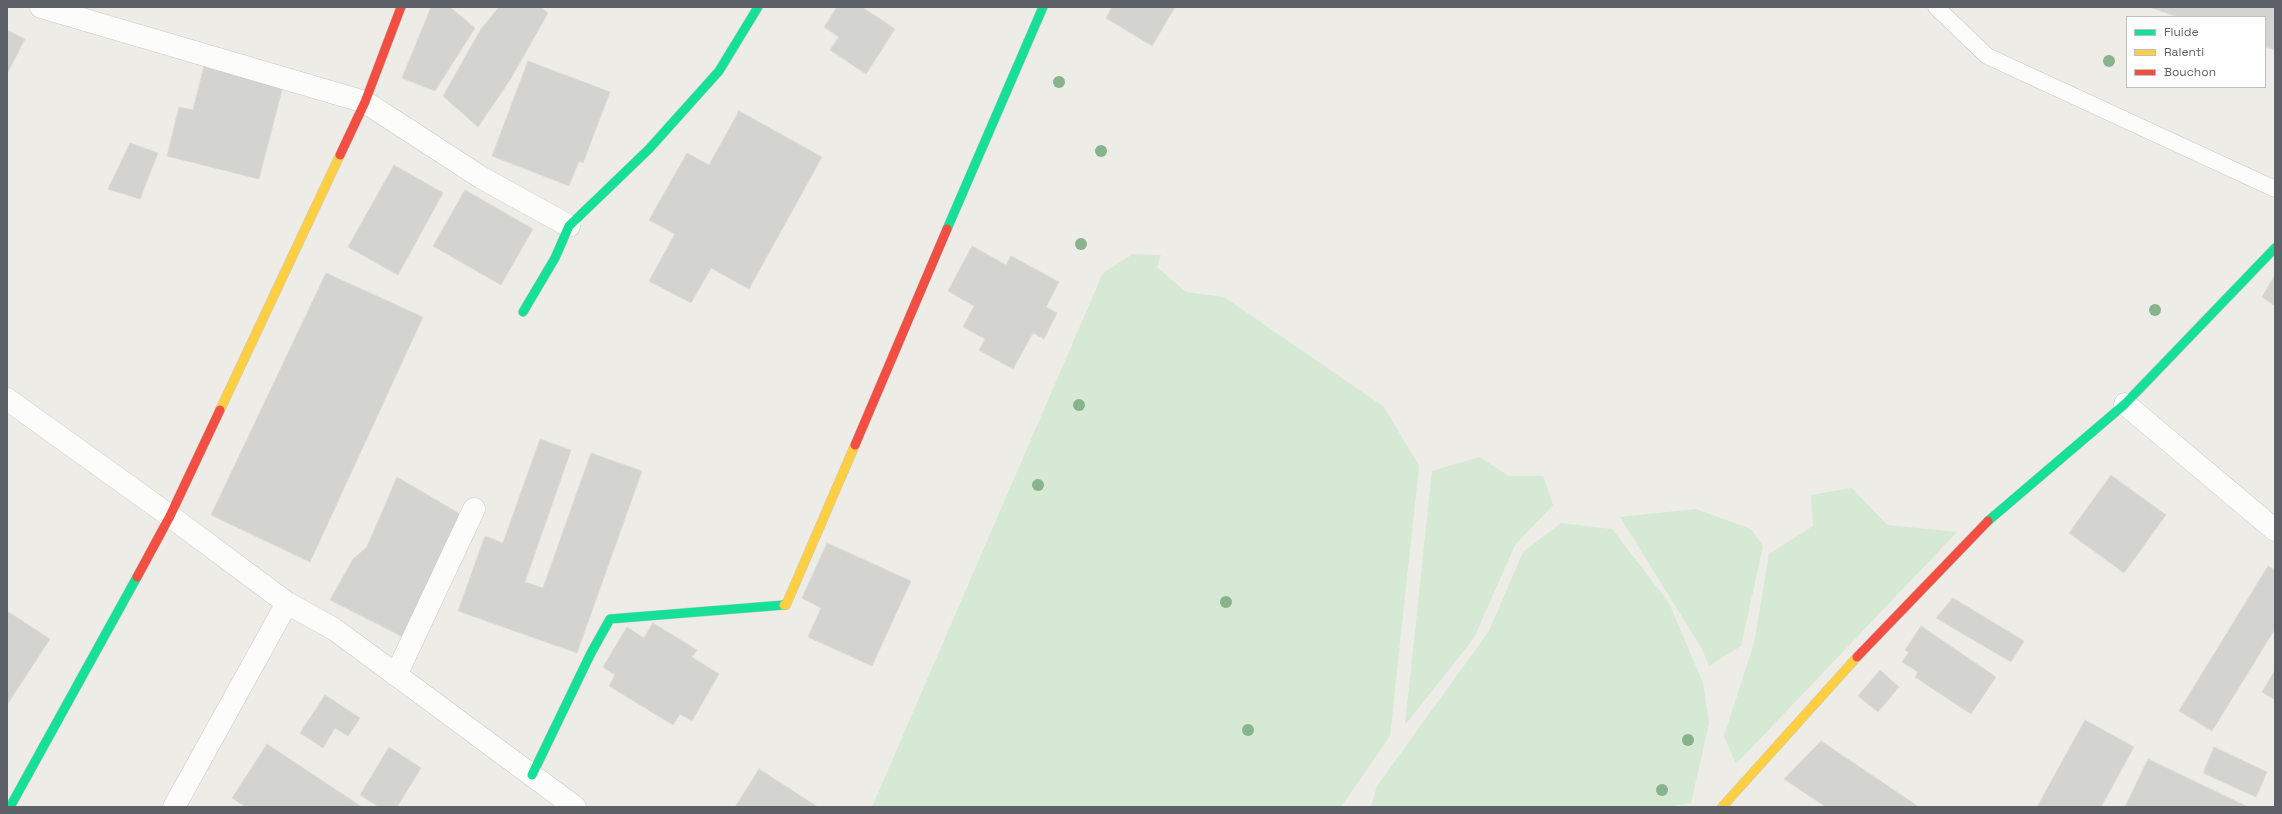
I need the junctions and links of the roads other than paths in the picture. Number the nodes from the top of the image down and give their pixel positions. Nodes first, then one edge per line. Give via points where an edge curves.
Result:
1 (42, 7) edge
2 (401, 7) edge
3 (758, 7) edge
4 (1043, 7) edge
5 (1936, 7) edge
6 (365, 102) junction
7 (2275, 189) edge
8 (569, 226) junction
9 (2275, 248) edge
10 (523, 312) dead end
11 (7, 399) edge
12 (2125, 404) junction
13 (474, 509) dead end
14 (170, 516) junction
15 (2275, 530) edge
16 (287, 604) junction
17 (396, 674) junction
18 (532, 775) junction
19 (10, 807) edge
20 (174, 807) edge
21 (575, 807) edge
22 (1722, 807) edge

1 - 6 street
2 - 6 street
3 - 8 street via 719,71 649,149
4 - 18 street via 786,605 610,619
5 - 7 lane via 1987,56
6 - 8 street via 482,178
6 - 14 street
8 - 10 street via 555,258
9 - 12 street
11 - 14 street
12 - 15 street
12 - 22 street via 1982,526 1853,662
13 - 17 street
14 - 16 street
14 - 19 street
16 - 17 street via 334,629
16 - 20 street
17 - 18 street
18 - 21 street

